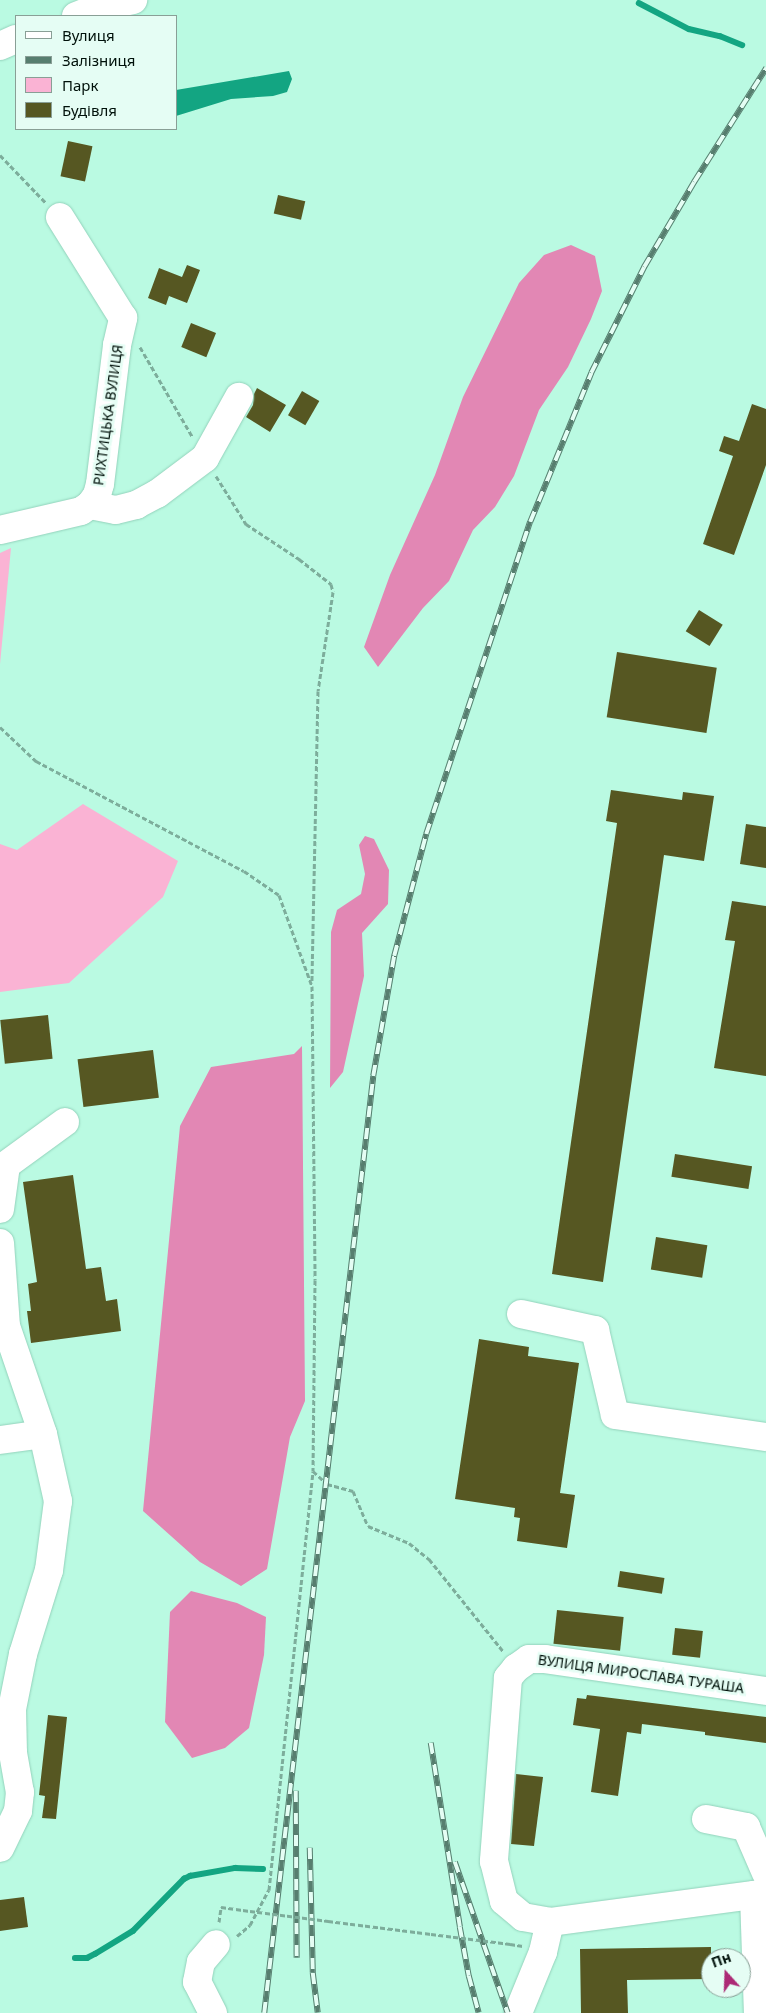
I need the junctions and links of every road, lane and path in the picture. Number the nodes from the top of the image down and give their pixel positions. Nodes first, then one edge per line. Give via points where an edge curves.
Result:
1 (132, 0) edge
2 (79, 15) edge
3 (15, 39) edge
4 (0, 46) edge
5 (0, 155) edge
6 (60, 217) joint
7 (123, 318) junction
8 (240, 397) dead end
9 (205, 458) junction
10 (90, 505) junction
11 (0, 530) edge
12 (0, 727) edge
13 (312, 986) junction
14 (65, 1122) dead end
15 (0, 1209) edge
16 (0, 1243) edge
17 (520, 1314) dead end
18 (43, 1434) junction
19 (766, 1437) edge
20 (0, 1440) edge
21 (313, 1471) junction
22 (516, 1668) junction
23 (766, 1691) edge
24 (706, 1819) dead end
25 (0, 1848) edge
26 (762, 1887) edge
27 (550, 1922) junction
28 (216, 1944) junction
29 (510, 1944) dead end
30 (213, 2013) edge
31 (518, 2013) edge
32 (758, 2013) edge

1 - 2 street
3 - 4 street
5 - 6 path
6 - 7 street
7 - 9 path
7 - 10 street, РИХТИЦЬКА ВУЛИЦЯ via 100,484
8 - 9 street
9 - 10 street via 136,506 116,510
9 - 13 path via 246,524 300,559 331,584 333,592 318,691
10 - 11 street via 70,514
12 - 13 path via 36,761 235,866 279,895
13 - 21 path
14 - 15 street via 6,1165
16 - 18 street via 6,1326
17 - 19 street via 595,1330 615,1415
18 - 20 street
18 - 25 street via 58,1501 49,1570 23,1654 12,1709 13,1753 20,1792 18,1811
21 - 22 path via 327,1484 353,1491 368,1526 409,1543 429,1559
21 - 28 path via 269,1890 250,1925 234,1938
22 - 23 street, ВУЛИЦЯ МИРОСЛАВА ТУРАША via 529,1659 545,1659
22 - 27 street via 508,1678 506,1694 494,1861 504,1901 523,1917
24 - 26 street via 746,1827
26 - 27 street
26 - 32 street
27 - 31 street via 543,1952
28 - 29 path, bridge via 221,1907
28 - 30 street via 201,1962 197,1982

